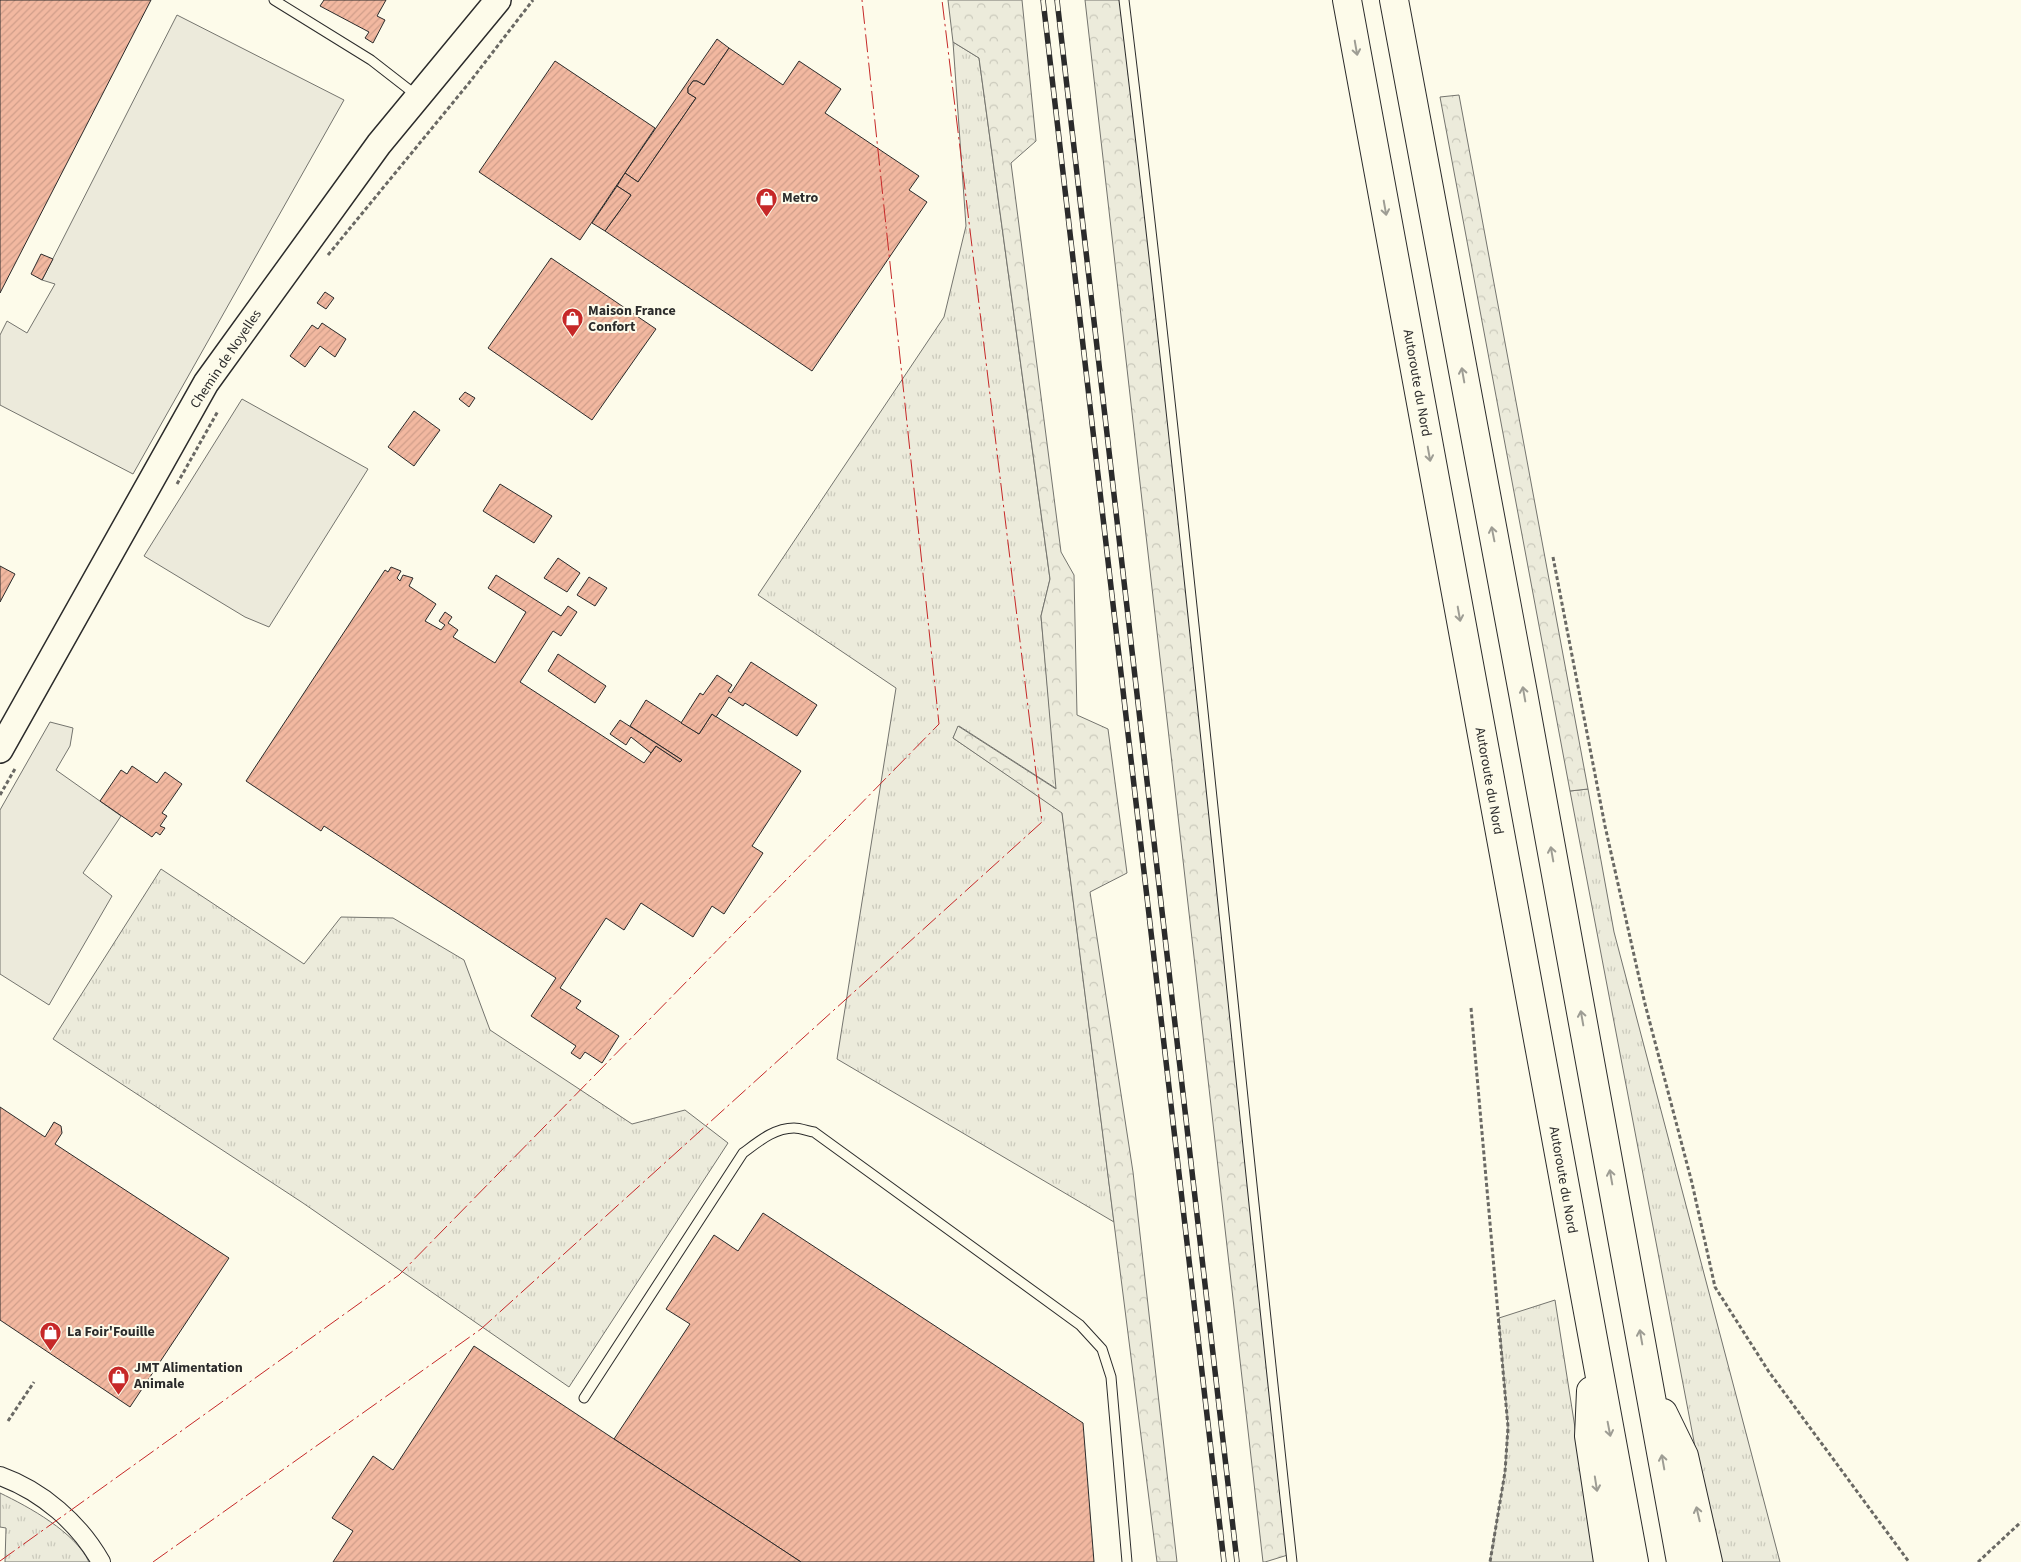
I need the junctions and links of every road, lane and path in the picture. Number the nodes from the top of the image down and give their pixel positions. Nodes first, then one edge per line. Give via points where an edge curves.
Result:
1 (274, 0) edge
2 (498, 0) edge
3 (532, 0) edge
4 (1124, 0) edge
5 (1347, 0) edge
6 (1394, 0) edge
7 (418, 96) junction
8 (326, 258) dead end
9 (221, 405) dead end
10 (174, 490) dead end
11 (1553, 557) dead end
12 (6, 746) edge
13 (0, 795) edge
14 (1471, 1008) dead end
15 (1593, 1347) junction
16 (34, 1382) dead end
17 (1649, 1385) junction
18 (584, 1398) dead end
19 (8, 1421) dead end
20 (0, 1476) edge
21 (2021, 1522) edge
22 (101, 1562) edge
23 (1127, 1562) edge
24 (1292, 1562) edge
25 (1490, 1562) edge
26 (1608, 1562) edge
27 (1634, 1562) edge
28 (1681, 1562) edge
29 (1708, 1562) edge
30 (1908, 1562) edge
31 (1978, 1562) edge

1 - 7 lane via 371,60
2 - 7 street, Chemin de Noyelles
3 - 8 path via 469,83
4 - 24 lane via 1204,708
5 -> 15 highway, Autoroute du Nord
17 -> 6 highway
7 - 12 street, Chemin de Noyelles via 206,383
9 - 10 path
11 - 30 path via 1609,844 1715,1287 1769,1372
12 - 13 path
14 - 25 path via 1508,1427 1505,1472
15 -> 26 highway via 1589,1436
15 -> 27 highway, Autoroute du Nord
16 - 19 path
28 -> 17 highway
29 -> 17 highway via 1684,1456
18 - 23 lane via 743,1153 762,1138 779,1131 794,1128 814,1132 1080,1326 1102,1349 1111,1377
20 - 22 street via 40,1496 68,1518
21 - 31 path

